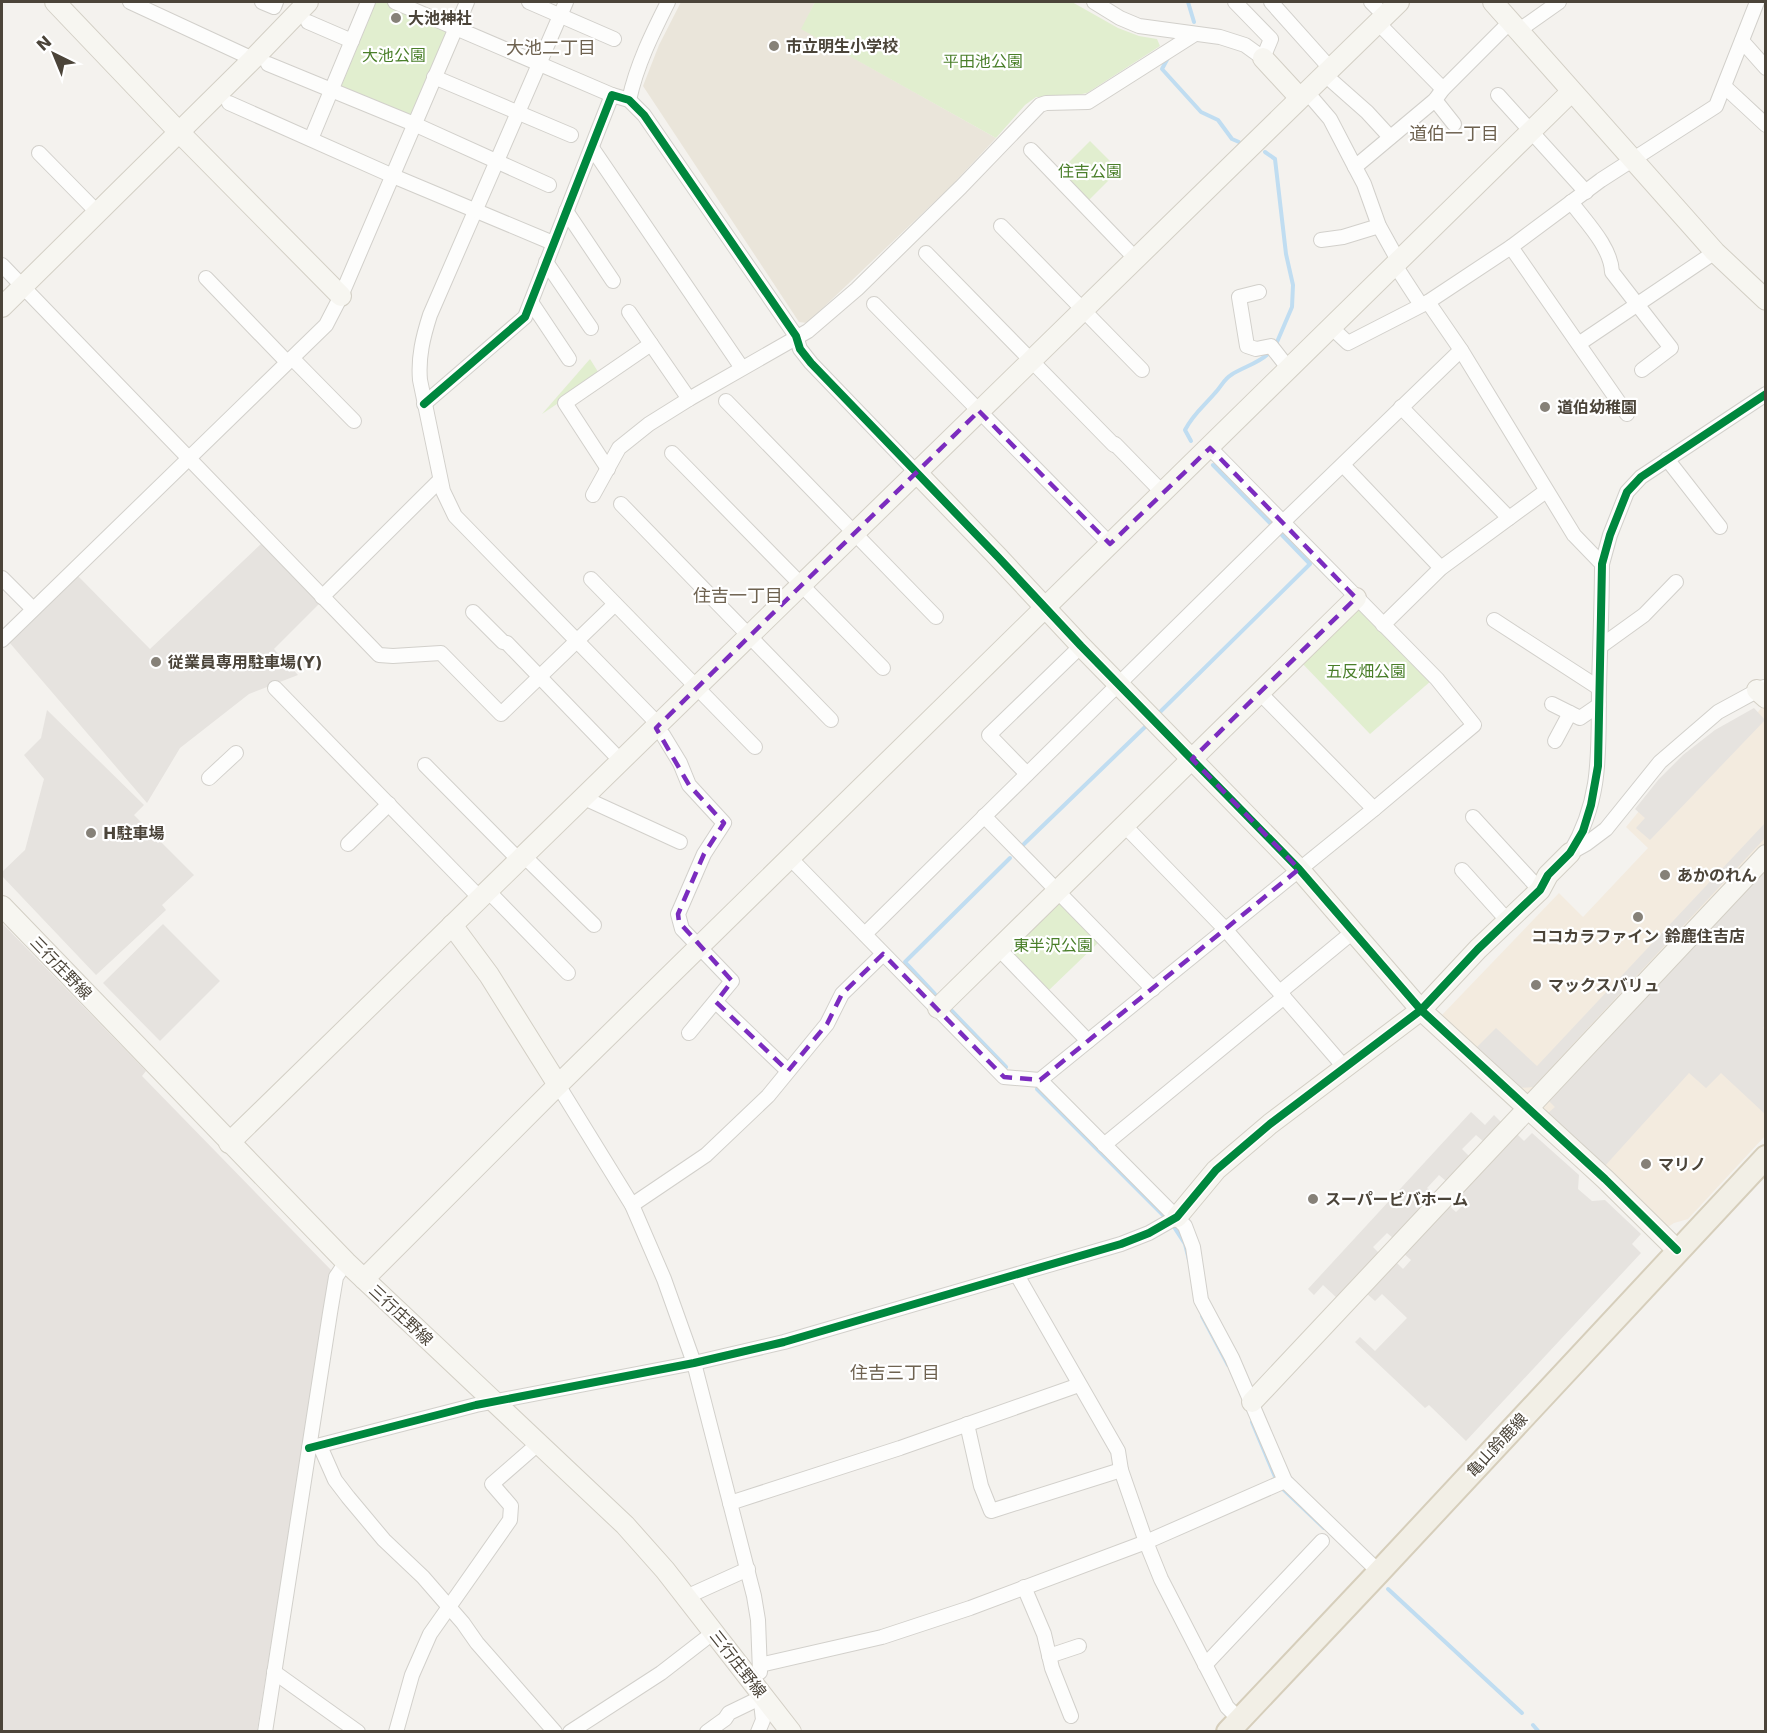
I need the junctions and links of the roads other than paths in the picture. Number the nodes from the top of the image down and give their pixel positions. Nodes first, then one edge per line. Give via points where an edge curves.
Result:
1 (58, 2) edge
2 (130, 2) edge
3 (261, 2) edge
4 (276, 2) edge
5 (308, 2) edge
6 (368, 2) edge
7 (395, 2) edge
8 (467, 2) edge
9 (529, 2) edge
10 (566, 2) edge
11 (668, 2) edge
12 (1094, 2) edge
13 (1235, 2) edge
14 (1271, 2) edge
15 (1399, 2) edge
16 (1493, 2) edge
17 (1559, 2) edge
18 (1757, 2) edge
19 (1378, 13) edge
20 (560, 15) junction
21 (308, 22) dead end
22 (1514, 26) junction
23 (455, 28) junction
24 (1195, 34) junction
25 (614, 39) dead end
26 (352, 41) junction
27 (1742, 41) junction
28 (1263, 58) junction
29 (261, 61) junction
30 (539, 64) junction
31 (1766, 68) edge
32 (1327, 71) junction
33 (434, 77) junction
34 (1725, 87) junction
35 (331, 90) junction
36 (1571, 92) junction
37 (1302, 94) junction
38 (612, 95) junction
39 (1439, 95) junction
40 (1498, 95) dead end
41 (629, 100) junction
42 (229, 103) dead end
43 (518, 114) junction
44 (414, 124) junction
45 (1454, 124) dead end
46 (1766, 125) edge
47 (1531, 131) junction
48 (179, 132) junction
49 (571, 135) dead end
50 (1390, 137) junction
51 (311, 139) junction
52 (592, 148) junction
53 (1031, 150) dead end
54 (39, 153) dead end
55 (1633, 161) junction
56 (496, 162) junction
57 (1355, 167) junction
58 (393, 176) junction
59 (549, 185) dead end
60 (1586, 192) junction
61 (1571, 202) junction
62 (476, 210) junction
63 (566, 211) junction
64 (98, 213) junction
65 (1001, 226) dead end
66 (1379, 226) junction
67 (1321, 240) dead end
68 (553, 243) junction
69 (1510, 247) junction
70 (1715, 252) junction
71 (926, 253) dead end
72 (1136, 259) junction
73 (546, 262) junction
74 (1397, 263) junction
75 (2, 266) edge
76 (206, 278) dead end
77 (613, 281) dead end
78 (22, 287) junction
79 (1259, 292) dead end
80 (341, 296) junction
81 (1766, 300) edge
82 (531, 302) junction
83 (874, 304) dead end
84 (1425, 304) junction
85 (1636, 304) junction
86 (2, 307) edge
87 (1084, 309) junction
88 (629, 312) dead end
89 (591, 328) dead end
90 (1332, 328) junction
91 (796, 336) junction
92 (1580, 343) junction
93 (651, 344) junction
94 (1461, 350) junction
95 (569, 359) dead end
96 (290, 360) junction
97 (1032, 360) junction
98 (742, 368) junction
99 (1289, 369) junction
100 (1142, 370) dead end
101 (1642, 370) dead end
102 (1766, 394) edge
103 (689, 399) junction
104 (726, 401) dead end
105 (424, 404) junction
106 (1401, 407) junction
107 (979, 411) junction
108 (1627, 414) dead end
109 (354, 421) dead end
110 (1210, 448) junction
111 (672, 453) dead end
112 (189, 457) junction
113 (1667, 459) junction
114 (1343, 465) junction
115 (608, 469) junction
116 (916, 472) junction
117 (440, 480) junction
118 (1546, 491) junction
119 (1163, 493) junction
120 (593, 495) dead end
121 (621, 504) dead end
122 (1509, 518) junction
123 (1282, 523) junction
124 (1720, 527) dead end
125 (854, 533) junction
126 (1110, 544) junction
127 (1602, 564) junction
128 (1441, 568) junction
129 (2, 578) edge
130 (591, 579) dead end
131 (1676, 582) dead end
132 (801, 584) junction
133 (322, 597) junction
134 (1356, 598) junction
135 (615, 604) junction
136 (1045, 608) junction
137 (33, 609) junction
138 (473, 612) dead end
139 (936, 617) dead end
140 (1494, 621) dead end
141 (1383, 625) junction
142 (748, 636) junction
143 (2, 640) edge
144 (576, 640) junction
145 (1081, 646) junction
146 (1601, 646) junction
147 (883, 668) dead end
148 (539, 677) junction
149 (1118, 685) junction
150 (697, 687) junction
151 (275, 688) dead end
152 (1599, 688) junction
153 (1763, 691) edge
154 (1260, 693) junction
155 (1552, 704) dead end
156 (1599, 705) junction
157 (1570, 713) junction
158 (831, 720) dead end
159 (657, 726) junction
160 (1555, 741) dead end
161 (755, 747) dead end
162 (237, 753) dead end
163 (1192, 759) junction
164 (621, 761) junction
165 (424, 765) dead end
166 (1027, 774) junction
167 (209, 778) dead end
168 (584, 798) junction
169 (389, 804) junction
170 (1374, 809) junction
171 (984, 816) junction
172 (1473, 817) dead end
173 (1124, 825) junction
174 (680, 842) dead end
175 (348, 844) dead end
176 (1569, 853) junction
177 (1766, 855) edge
178 (522, 858) junction
179 (790, 858) junction
180 (1299, 869) junction
181 (1462, 870) dead end
182 (1540, 890) junction
183 (1057, 891) junction
184 (484, 894) junction
185 (2, 906) edge
186 (1507, 920) junction
187 (452, 925) junction
188 (594, 925) dead end
189 (1225, 929) junction
190 (1354, 931) junction
191 (865, 934) junction
192 (699, 947) junction
193 (998, 948) junction
194 (883, 954) junction
195 (568, 973) dead end
196 (1153, 989) junction
197 (1282, 994) junction
198 (716, 1002) junction
199 (938, 1008) junction
200 (1421, 1010) junction
201 (689, 1033) dead end
202 (1088, 1041) junction
203 (1345, 1068) junction
204 (788, 1071) junction
205 (1040, 1080) junction
206 (558, 1085) junction
207 (1527, 1108) junction
208 (229, 1143) junction
209 (1104, 1145) junction
210 (1766, 1157) edge
211 (632, 1205) junction
212 (1177, 1217) junction
213 (1677, 1250) junction
214 (346, 1262) junction
215 (1017, 1275) junction
216 (364, 1279) junction
217 (694, 1363) junction
218 (1079, 1385) junction
219 (494, 1402) junction
220 (1252, 1402) junction
221 (967, 1424) junction
222 (539, 1443) junction
223 (315, 1447) junction
224 (1121, 1470) junction
225 (1285, 1481) junction
226 (730, 1503) junction
227 (1322, 1541) dead end
228 (1146, 1542) junction
229 (748, 1569) junction
230 (1379, 1572) junction
231 (1024, 1587) junction
232 (686, 1597) junction
233 (449, 1608) junction
234 (714, 1632) junction
235 (1079, 1646) dead end
236 (1049, 1656) junction
237 (760, 1665) junction
238 (1205, 1665) junction
239 (274, 1672) junction
240 (760, 1694) junction
241 (1071, 1716) dead end
242 (1234, 1726) edge
243 (265, 1731) edge
244 (358, 1731) edge
245 (396, 1731) edge
246 (555, 1731) edge
247 (570, 1731) edge
248 (707, 1731) edge
249 (758, 1731) edge
250 (791, 1731) edge

1 - 48 street
2 - 29 street
3 - 4 street via 274,7
5 - 29 street
6 - 26 street
7 - 23 street
8 - 23 street
9 - 20 street
10 - 20 street
11 - 41 street via 635,72
12 - 24 street via 1139,26
13 - 28 street via 1271,39
14 - 32 street
15 - 19 street
16 - 22 street
17 - 22 street
18 - 27 street
19 - 32 street
19 - 39 street
20 - 25 street
20 - 30 street
21 - 26 street
22 - 36 street
22 - 39 street
23 - 30 street
23 - 33 street
24 - 28 street via 1245,45
24 - 91 street via 1088,102 1040,105 857,289 808,331
26 - 35 street
27 - 31 street
27 - 34 street
28 - 37 street
29 - 35 street
29 - 48 street
30 - 38 street
30 - 43 street
32 - 37 street
32 - 50 street
33 - 43 street
33 - 44 street
34 - 46 street
34 - 55 street via 1716,106
35 - 44 street
35 - 51 street
36 - 47 street
36 - 55 street
37 - 57 street via 1330,119
37 - 72 street
38 - 41 street
38 - 52 street
39 - 45 street
39 - 50 street
40 - 47 street
41 - 91 street via 644,115
42 - 51 street
43 - 49 street
43 - 56 street
44 - 56 street
44 - 58 street
47 - 60 street
47 - 74 street
48 - 64 street
48 - 80 street
50 - 57 street
51 - 58 street
52 - 63 street
52 - 98 street
53 - 72 street
54 - 64 street
55 - 60 street
55 - 70 street
56 - 59 street
56 - 62 street
57 - 66 street
58 - 62 street
58 - 80 street
60 - 61 street
61 - 69 street
61 - 85 street via 1600,242 1612,272
62 - 68 street
62 - 105 street via 423,337 419,366
63 - 68 street
63 - 77 street
64 - 78 street
65 - 87 street
66 - 67 street
66 - 74 street
68 - 73 street
69 - 84 street
69 - 92 street
70 - 81 street
70 - 85 street
71 - 97 street
72 - 87 street
73 - 82 street
73 - 89 street
74 - 84 street
74 - 90 street
75 - 78 street
76 - 96 street
78 - 86 street
78 - 112 street
79 - 99 street via 1239,297 1247,346 1271,346
80 - 96 street via 326,325
82 - 95 street
82 - 105 street via 525,316
83 - 107 street
84 - 90 street via 1348,343
84 - 94 street
85 - 92 street
85 - 101 street via 1671,348
87 - 97 street
87 - 100 street
88 - 93 street
90 - 99 street
91 - 98 street
91 - 116 street via 811,363
92 - 108 street
93 - 103 street
93 - 115 street via 565,403
94 - 106 street
94 - 118 street
96 - 109 street
96 - 112 street
97 - 107 street
97 - 119 street
98 - 103 street
99 - 110 street
102 - 113 street
103 - 115 street via 619,448
104 - 125 street
105 - 117 street
106 - 114 street
106 - 122 street
107 - 116 street
107 - 126 street
110 - 119 street
110 - 123 street
111 - 132 street
112 - 133 street
112 - 137 street
113 - 124 street
113 - 127 street via 1627,492
114 - 123 street
114 - 128 street
115 - 120 street
116 - 125 street
116 - 136 street
117 - 133 street
117 - 144 street via 455,516
118 - 122 street
118 - 127 street via 1574,535
119 - 126 street
121 - 142 street
122 - 128 street
123 - 134 street
123 - 149 street
125 - 132 street
125 - 139 street
126 - 136 street
127 - 146 street
128 - 141 street
129 - 137 street
130 - 135 street
131 - 146 street via 1644,615
132 - 142 street
132 - 147 street
133 - 148 street via 379,655 441,652 501,714
134 - 141 street
134 - 154 street
135 - 144 street
135 - 150 street
136 - 145 street
136 - 179 street
137 - 143 street
138 - 148 street
140 - 152 street
141 - 170 street via 1437,679 1474,725
142 - 150 street
142 - 158 street
144 - 148 street
144 - 159 street
145 - 149 street
145 - 166 street via 989,735
146 - 152 street
148 - 164 street
149 - 163 street
149 - 166 street
150 - 159 street
150 - 161 street
151 - 169 street
152 - 156 street
153 - 176 street via 1718,712 1660,762 1606,829
154 - 163 street
154 - 170 street
155 - 157 street
156 - 157 street via 1580,718
156 - 176 street via 1595,787 1582,831
157 - 160 street
159 - 164 street
159 - 192 street via 689,785 724,823 704,854 678,914 682,929
162 - 167 street
163 - 173 street
163 - 180 street
164 - 168 street
165 - 178 street
166 - 171 street
168 - 174 street
168 - 178 street
169 - 175 street
169 - 184 street
170 - 180 street
171 - 183 street
171 - 191 street
172 - 182 street
173 - 183 street
173 - 189 street
176 - 182 street
177 - 207 street
178 - 184 street
178 - 188 street
179 - 191 street
179 - 192 street
180 - 189 street
180 - 190 street
181 - 186 street
182 - 186 street
183 - 193 street
183 - 196 street
184 - 187 street
184 - 195 street
185 - 208 street, 三行庄野線
186 - 200 street
187 - 206 street via 489,975
187 - 208 street
189 - 196 street
189 - 197 street
190 - 197 street
190 - 200 street
191 - 194 street
192 - 198 street via 732,981
192 - 206 street
193 - 199 street
193 - 202 street
194 - 199 street
194 - 204 street via 842,994 827,1024
196 - 202 street
197 - 203 street
197 - 209 street
198 - 201 street
198 - 204 street
199 - 205 street via 1004,1077
200 - 203 street
200 - 207 street
202 - 205 street
203 - 212 street via 1216,1170
204 - 211 street via 768,1096 706,1155
205 - 209 street
206 - 211 street
206 - 216 street
207 - 213 street
207 - 220 street
208 - 214 street, 三行庄野線
209 - 212 street
210 - 213 main road, 亀山鈴鹿線
211 - 217 street
212 - 215 street via 1121,1244
212 - 220 street via 1193,1247 1201,1300
213 - 230 main road, 亀山鈴鹿線
214 - 216 street, 三行庄野線
214 - 223 street via 336,1277
215 - 217 street via 784,1342
215 - 218 street
216 - 219 street, 三行庄野線
217 - 219 street
217 - 226 street
218 - 221 street
218 - 224 street via 1118,1451
219 - 222 street, 三行庄野線
219 - 223 street
220 - 225 street
221 - 224 street via 991,1511
221 - 226 street
222 - 232 street, 三行庄野線 via 625,1525
222 - 233 street via 492,1484 511,1506 510,1520
223 - 233 street via 348,1497
223 - 239 street
224 - 228 street
225 - 228 street
225 - 230 street
226 - 229 street
227 - 238 street
228 - 231 street
228 - 238 street
229 - 232 street
229 - 237 street via 758,1620
230 - 242 main road, 亀山鈴鹿線
231 - 236 street
231 - 237 street via 882,1637
232 - 234 street, 三行庄野線
233 - 245 street via 421,1654
233 - 246 street
234 - 240 street, 三行庄野線
234 - 247 street via 661,1673
235 - 236 street
236 - 241 street
237 - 240 street
238 - 242 street
239 - 243 street
239 - 244 street
240 - 248 street
240 - 249 street via 763,1720
240 - 250 street, 三行庄野線

